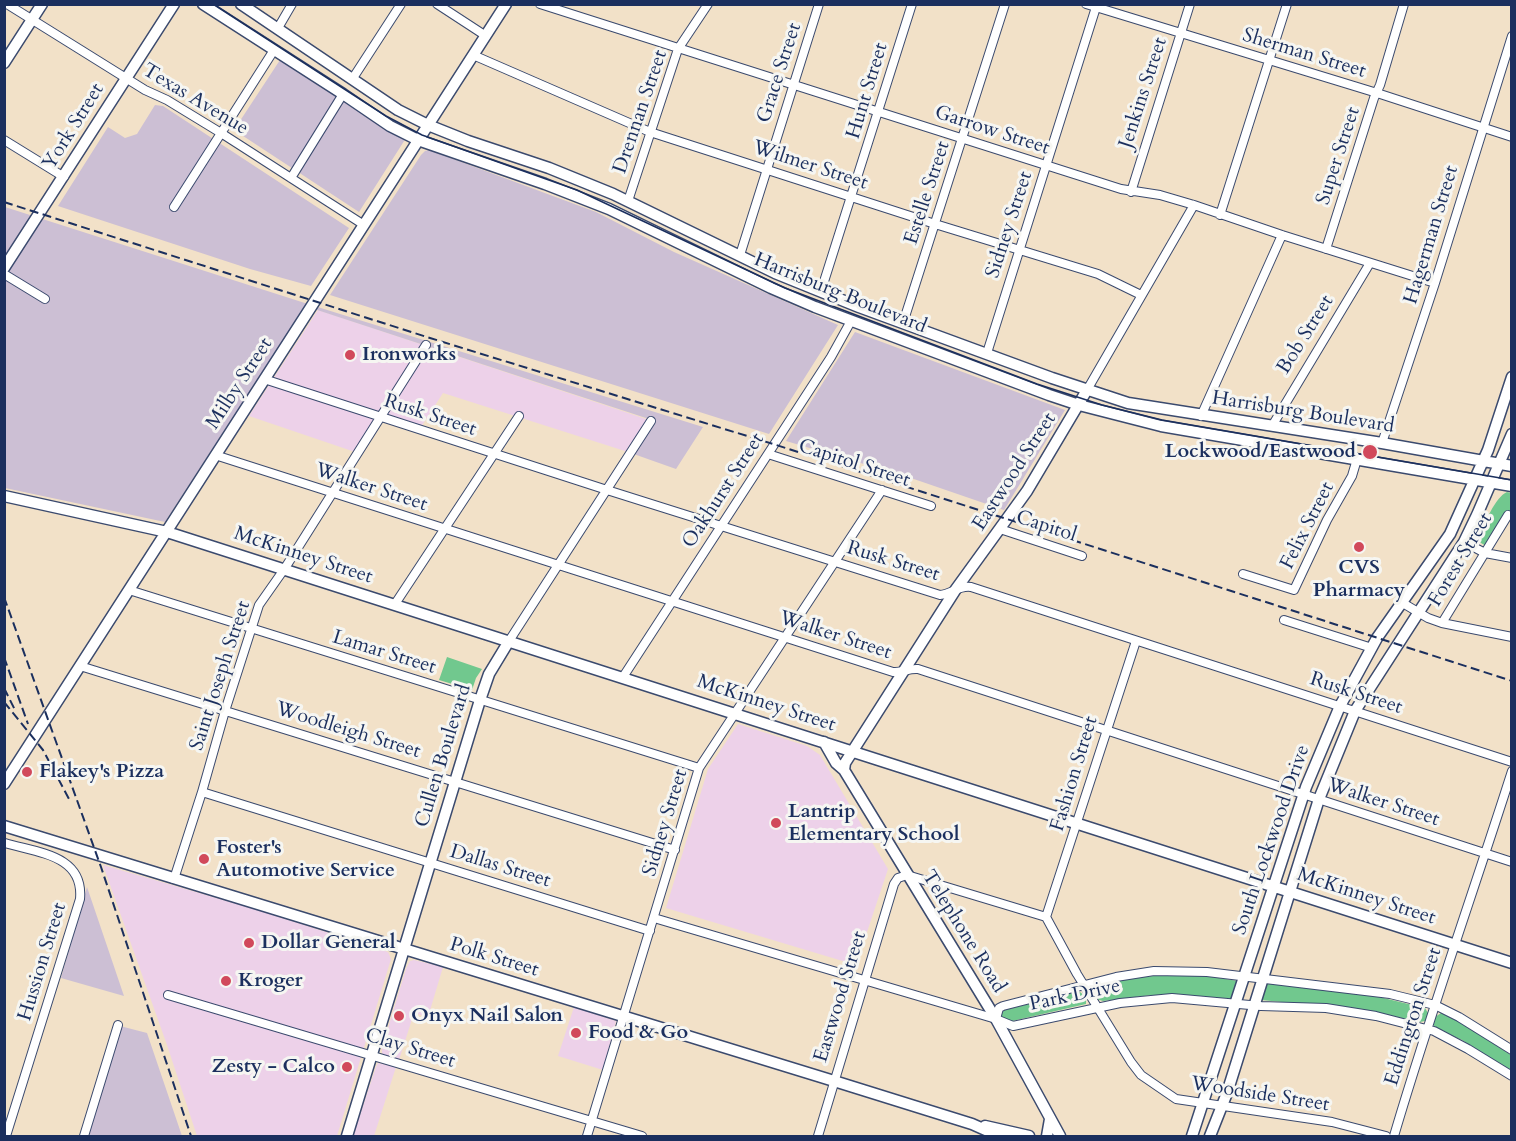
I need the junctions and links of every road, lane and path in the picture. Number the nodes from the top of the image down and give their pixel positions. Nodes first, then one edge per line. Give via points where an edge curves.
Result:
1 (8, 4) edge
2 (42, 4) edge
3 (174, 4) edge
4 (203, 4) edge
5 (241, 4) edge
6 (292, 4) edge
7 (401, 4) edge
8 (437, 4) edge
9 (506, 4) edge
10 (540, 4) edge
11 (708, 4) edge
12 (819, 4) edge
13 (912, 4) edge
14 (1005, 4) edge
15 (1086, 4) edge
16 (1190, 4) edge
17 (1287, 4) edge
18 (1404, 4) edge
19 (1097, 6) edge
20 (32, 20) junction
21 (278, 28) junction
22 (1181, 34) junction
23 (486, 36) junction
24 (1512, 36) edge
25 (678, 49) junction
26 (274, 50) junction
27 (473, 55) junction
28 (1268, 60) junction
29 (4, 63) edge
30 (126, 78) junction
31 (353, 78) junction
32 (794, 85) junction
33 (1377, 93) junction
34 (343, 94) junction
35 (879, 112) junction
36 (428, 124) junction
37 (1482, 128) junction
38 (650, 132) junction
39 (221, 133) junction
40 (1512, 137) edge
41 (962, 138) junction
42 (4, 140) edge
43 (418, 140) junction
44 (1046, 166) junction
45 (767, 170) junction
46 (64, 177) junction
47 (291, 178) junction
48 (1131, 192) junction
49 (852, 196) junction
50 (628, 201) junction
51 (1194, 205) junction
52 (174, 207) dead end
53 (1220, 215) junction
54 (935, 224) junction
55 (364, 225) junction
56 (1282, 236) junction
57 (1326, 249) junction
58 (1020, 250) junction
59 (740, 255) junction
60 (1370, 263) junction
61 (4, 268) edge
62 (4, 274) edge
63 (1435, 283) junction
64 (821, 291) junction
65 (1141, 295) junction
66 (45, 299) dead end
67 (851, 321) junction
68 (903, 323) junction
69 (426, 345) dead end
70 (987, 353) junction
71 (1512, 377) edge
72 (264, 379) junction
73 (1087, 390) junction
74 (1079, 405) junction
75 (519, 416) dead end
76 (1201, 416) junction
77 (380, 417) junction
78 (651, 421) dead end
79 (1272, 426) junction
80 (1512, 434) edge
81 (1382, 443) junction
82 (768, 453) junction
83 (494, 454) junction
84 (215, 455) junction
85 (1357, 459) junction
86 (1483, 462) junction
87 (1500, 464) junction
88 (1512, 466) edge
89 (1475, 481) junction
90 (1491, 483) junction
91 (1512, 486) edge
92 (607, 490) junction
93 (882, 490) junction
94 (333, 494) junction
95 (4, 496) edge
96 (931, 506) dead end
97 (1508, 514) dead end
98 (721, 525) junction
99 (445, 529) junction
100 (1000, 529) junction
101 (167, 532) junction
102 (1464, 542) junction
103 (1485, 553) junction
104 (1082, 556) dead end
105 (1512, 558) edge
106 (836, 561) junction
107 (559, 566) junction
108 (285, 568) junction
109 (1243, 574) dead end
110 (129, 590) junction
111 (956, 590) junction
112 (673, 602) junction
113 (1401, 602) junction
114 (395, 604) junction
115 (1418, 612) junction
116 (1284, 620) dead end
117 (1442, 623) junction
118 (252, 628) junction
119 (1512, 637) edge
120 (786, 638) junction
121 (1136, 641) junction
122 (509, 642) junction
123 (1372, 648) junction
124 (80, 666) junction
125 (905, 671) junction
126 (623, 677) junction
127 (480, 700) junction
128 (1340, 706) junction
129 (225, 711) junction
130 (1355, 711) junction
131 (736, 714) junction
132 (1105, 731) junction
133 (824, 742) junction
134 (853, 751) junction
135 (1512, 762) edge
136 (699, 768) junction
137 (844, 770) junction
138 (1512, 771) edge
139 (455, 781) junction
140 (4, 784) edge
141 (202, 792) junction
142 (1303, 793) junction
143 (1319, 799) junction
144 (1077, 823) junction
145 (7, 827) edge
146 (5, 843) edge
147 (675, 850) junction
148 (1485, 854) junction
149 (1512, 862) edge
150 (430, 863) junction
151 (907, 875) junction
152 (174, 879) junction
153 (1274, 886) junction
154 (1290, 891) junction
155 (1046, 917) junction
156 (654, 918) junction
157 (650, 931) junction
158 (1455, 945) junction
159 (404, 949) junction
160 (1512, 963) edge
161 (1244, 977) junction
162 (1262, 978) junction
163 (864, 981) junction
164 (1082, 984) junction
165 (168, 995) dead end
166 (1236, 1004) junction
167 (1435, 1005) junction
168 (1255, 1006) junction
169 (1096, 1007) junction
170 (624, 1017) junction
171 (996, 1019) junction
172 (118, 1024) dead end
173 (1426, 1029) junction
174 (1512, 1050) edge
175 (372, 1055) junction
176 (1512, 1077) edge
177 (834, 1081) junction
178 (1203, 1104) junction
179 (1221, 1106) junction
180 (1050, 1118) junction
181 (591, 1121) junction
182 (972, 1125) junction
183 (6, 1137) edge
184 (84, 1137) edge
185 (347, 1137) edge
186 (587, 1137) edge
187 (642, 1137) edge
188 (818, 1137) edge
189 (999, 1137) edge
190 (1029, 1137) edge
191 (1047, 1137) edge
192 (1060, 1137) edge
193 (1192, 1137) edge
194 (1210, 1137) edge
195 (1386, 1137) edge
196 (1394, 1137) edge

1 - 20 street, Texas Avenue
2 - 20 main road
3 - 30 main road, York Street
4 - 26 main road, Harrisburg Boulevard
5 - 21 main road, Harrisburg Boulevard
6 - 21 street
7 - 31 street
8 - 23 street
9 - 23 main road, Milby Street
10 - 25 street, Garrow Street
11 - 25 street, Drennan Street
12 - 32 street, Grace Street
13 - 35 street, Hunt Street
14 - 41 street, Estelle Street
15 - 19 street, Sherman Street
16 - 22 street, Jenkins Street
17 - 28 street
18 - 33 street, Super Street
19 - 22 street, Sherman Street
19 - 44 street, Sidney Street
20 - 29 main road
20 - 30 street, Texas Avenue
21 - 31 main road, Harrisburg Boulevard
22 - 28 street, Sherman Street
22 - 48 street, Jenkins Street
23 - 27 main road, Milby Street
24 - 37 street, Hagerman Street
25 - 32 street, Garrow Street
25 - 38 street, Drennan Street
26 - 34 main road, Harrisburg Boulevard
26 - 39 street
27 - 36 main road, Milby Street
27 - 38 street, Wilmer Street
28 - 33 street, Sherman Street
28 - 53 street
30 - 39 street, Texas Avenue
30 - 46 main road, York Street
31 - 36 main road, Harrisburg Boulevard via 398,110
32 - 35 street, Garrow Street
32 - 45 street, Grace Street
33 - 37 street, Sherman Street
33 - 57 street, Super Street
34 - 43 main road, Harrisburg Boulevard
34 - 47 street
35 - 41 street, Garrow Street
35 - 49 street, Hunt Street
36 - 43 main road, Milby Street
36 - 50 main road, Harrisburg Boulevard
37 - 40 street, Sherman Street
37 - 63 street, Hagerman Street
38 - 45 street, Wilmer Street
38 - 50 street, Drennan Street
39 - 47 street, Texas Avenue
39 - 52 street
41 - 44 street, Garrow Street
41 - 54 street, Estelle Street
42 - 46 street
43 - 55 main road, Milby Street
43 - 67 main road, Harrisburg Boulevard via 609,209 771,288
44 - 48 street, Garrow Street
44 - 58 street, Sidney Street
45 - 49 street, Wilmer Street
45 - 59 street, Grace Street
46 - 61 main road, York Street
47 - 55 street, Texas Avenue
48 - 51 street, Garrow Street
49 - 54 street, Wilmer Street
49 - 64 street, Hunt Street
50 - 59 main road, Harrisburg Boulevard
51 - 53 street, Garrow Street
51 - 65 street, Eastwood Street
53 - 56 street, Garrow Street
54 - 58 street, Wilmer Street
54 - 68 street, Estelle Street
55 - 72 main road, Milby Street
56 - 57 street, Garrow Street
56 - 76 street
57 - 60 street, Garrow Street
58 - 65 street, Wilmer Street via 1098,274
58 - 70 street, Sidney Street
59 - 64 main road, Harrisburg Boulevard
60 - 63 street, Garrow Street
60 - 79 street, Bob Street
62 - 66 street
63 - 81 street, Hagerman Street
64 - 68 main road, Harrisburg Boulevard
65 - 73 street, Eastwood Street
67 - 74 main road, Harrisburg Boulevard
67 - 82 street, Oakhurst Street
68 - 70 main road, Harrisburg Boulevard
69 - 77 street, Saint Joseph Street
70 - 73 main road, Harrisburg Boulevard
71 - 86 main road, South Lockwood Drive
72 - 77 street, Rusk Street
72 - 84 main road, Milby Street
73 - 74 main road, Eastwood Street
73 - 76 main road, Harrisburg Boulevard via 1128,403
74 - 85 main road, Harrisburg Boulevard via 1161,426
74 - 100 main road, Eastwood Street
75 - 83 street
76 - 79 main road, Harrisburg Boulevard
77 - 83 street, Rusk Street
77 - 94 street, Saint Joseph Street
78 - 92 street, Cullen Boulevard
79 - 81 main road, Harrisburg Boulevard
80 - 87 main road, South Lockwood Drive
81 - 86 main road, Harrisburg Boulevard
82 - 93 street, Capitol Street
82 - 98 street, Oakhurst Street
83 - 92 street, Rusk Street
83 - 99 street
84 - 94 street, Walker Street
84 - 101 main road, Milby Street
85 - 89 main road, Harrisburg Boulevard
85 - 109 street, Felix Street via 1294,590
86 - 87 main road, Harrisburg Boulevard
86 - 89 main road, South Lockwood Drive
87 - 88 main road, Harrisburg Boulevard
87 - 90 main road, South Lockwood Drive
89 - 90 main road, Harrisburg Boulevard
89 - 113 main road, South Lockwood Drive via 1450,534
90 - 91 main road, Harrisburg Boulevard
90 - 102 main road, South Lockwood Drive
92 - 98 street, Rusk Street
92 - 107 street, Cullen Boulevard
93 - 96 street, Capitol Street
93 - 106 street, Sidney Street
94 - 99 street, Walker Street
94 - 108 street, Saint Joseph Street
95 - 101 main road, McKinney Street
97 - 103 street, Forest Street
98 - 106 street, Rusk Street
98 - 112 street, Oakhurst Street
99 - 107 street, Walker Street
99 - 114 street
100 - 104 street, Capitol
100 - 111 main road, Eastwood Street
101 - 108 main road, McKinney Street
101 - 110 main road, Milby Street
102 - 103 street
102 - 115 main road, South Lockwood Drive
103 - 105 street
103 - 117 street, Forest Street
106 - 111 street, Rusk Street via 940,595
106 - 120 street, Sidney Street
107 - 112 street, Walker Street
107 - 122 street, Cullen Boulevard
108 - 114 main road, McKinney Street
108 - 118 street, Saint Joseph Street via 260,605
110 - 118 street, Lamar Street
110 - 124 main road, Milby Street
111 - 121 street, Rusk Street via 971,587
111 - 125 main road, Eastwood Street
112 - 120 street, Walker Street
112 - 126 street, Oakhurst Street
113 - 115 street
113 - 123 main road, South Lockwood Drive
114 - 122 main road, McKinney Street
115 - 117 street
115 - 130 main road, South Lockwood Drive
116 - 123 street
117 - 119 street
118 - 127 street, Lamar Street
118 - 129 street, Saint Joseph Street
120 - 125 street, Walker Street via 893,672
120 - 131 street, Sidney Street
121 - 128 street, Rusk Street
121 - 132 street, Fashion Street
122 - 126 main road, McKinney Street
122 - 127 main road, Cullen Boulevard via 489,674
123 - 128 main road, South Lockwood Drive
124 - 129 street, Woodleigh Street
124 - 140 main road, Milby Street
125 - 132 street, Walker Street via 918,669
125 - 134 main road, Eastwood Street
126 - 131 main road, McKinney Street
127 - 136 street, Lamar Street
127 - 139 main road, Cullen Boulevard
128 - 130 street, Rusk Street
128 - 142 main road, South Lockwood Drive
129 - 139 street, Woodleigh Street
129 - 141 street, Saint Joseph Street
130 - 135 street, Rusk Street
130 - 143 main road, South Lockwood Drive
131 - 133 main road, McKinney Street
131 - 136 street, Sidney Street
132 - 142 street, Walker Street
132 - 144 street, Fashion Street
133 - 134 main road, McKinney Street
133 - 137 main road, Telephone Road
134 - 137 main road
134 - 144 main road, McKinney Street
136 - 147 street, Sidney Street
137 - 151 main road, Telephone Road
138 - 148 street, Eddington Street
139 - 147 street, Woodleigh Street
139 - 150 main road, Cullen Boulevard
141 - 150 street, Dallas Street
141 - 152 street, Saint Joseph Street
142 - 143 street, Walker Street
142 - 153 main road, South Lockwood Drive
143 - 148 street, Walker Street
143 - 154 main road, South Lockwood Drive
144 - 153 main road, McKinney Street
144 - 155 street, Fashion Street
145 - 146 street
145 - 152 main road, Polk Street
146 - 183 street, Hussion Street via 59,859 78,876 81,888
147 - 156 street, Sidney Street
148 - 149 street, Walker Street
148 - 158 street, Eddington Street
150 - 157 street, Dallas Street
150 - 159 main road, Cullen Boulevard
151 - 155 street
151 - 163 street, Eastwood Street via 894,884
151 - 171 main road, Telephone Road
152 - 159 main road, Polk Street
153 - 154 main road, McKinney Street
153 - 161 main road, South Lockwood Drive
154 - 158 main road, McKinney Street
154 - 162 main road, South Lockwood Drive
155 - 164 street, Woodside Street
156 - 157 street, Sidney Street
156 - 163 street
157 - 170 street, Sidney Street
158 - 160 main road, McKinney Street
158 - 167 street, Eddington Street
159 - 170 main road, Polk Street
159 - 175 main road, Cullen Boulevard
161 - 162 street, Park Drive
161 - 164 street, Park Drive via 1154,971
161 - 166 main road, South Lockwood Drive
162 - 167 street, Park Drive via 1390,994
162 - 168 main road, South Lockwood Drive
163 - 171 street
163 - 177 street, Eastwood Street
164 - 169 street, Woodside Street
164 - 171 street, Park Drive via 1003,1006
165 - 175 street, Clay Street
166 - 168 street, Park Drive
166 - 169 street, Park Drive via 1172,998
166 - 178 main road, South Lockwood Drive
167 - 173 street, Eddington Street
167 - 174 street, Park Drive
168 - 173 street, Park Drive via 1326,1008
168 - 179 main road, South Lockwood Drive
169 - 171 street, Park Drive via 1013,1026
169 - 178 street, Woodside Street via 1141,1075 1176,1099
170 - 177 main road, Polk Street
170 - 181 street, Sidney Street
171 - 180 main road, Telephone Road
172 - 184 street
173 - 176 street, Park Drive via 1468,1048
173 - 196 street, Eddington Street
175 - 181 street, Clay Street
175 - 185 main road, Cullen Boulevard
177 - 182 main road, Polk Street
177 - 188 street, Eastwood Street
178 - 179 street, Woodside Street
178 - 193 main road, South Lockwood Drive
179 - 194 main road, South Lockwood Drive
179 - 195 street, Woodside Street via 1332,1122
180 - 191 main road
180 - 192 main road, Telephone Road
181 - 186 street, Sidney Street
181 - 187 street, Clay Street
182 - 189 main road, Polk Street
182 - 190 main road, Polk Street

